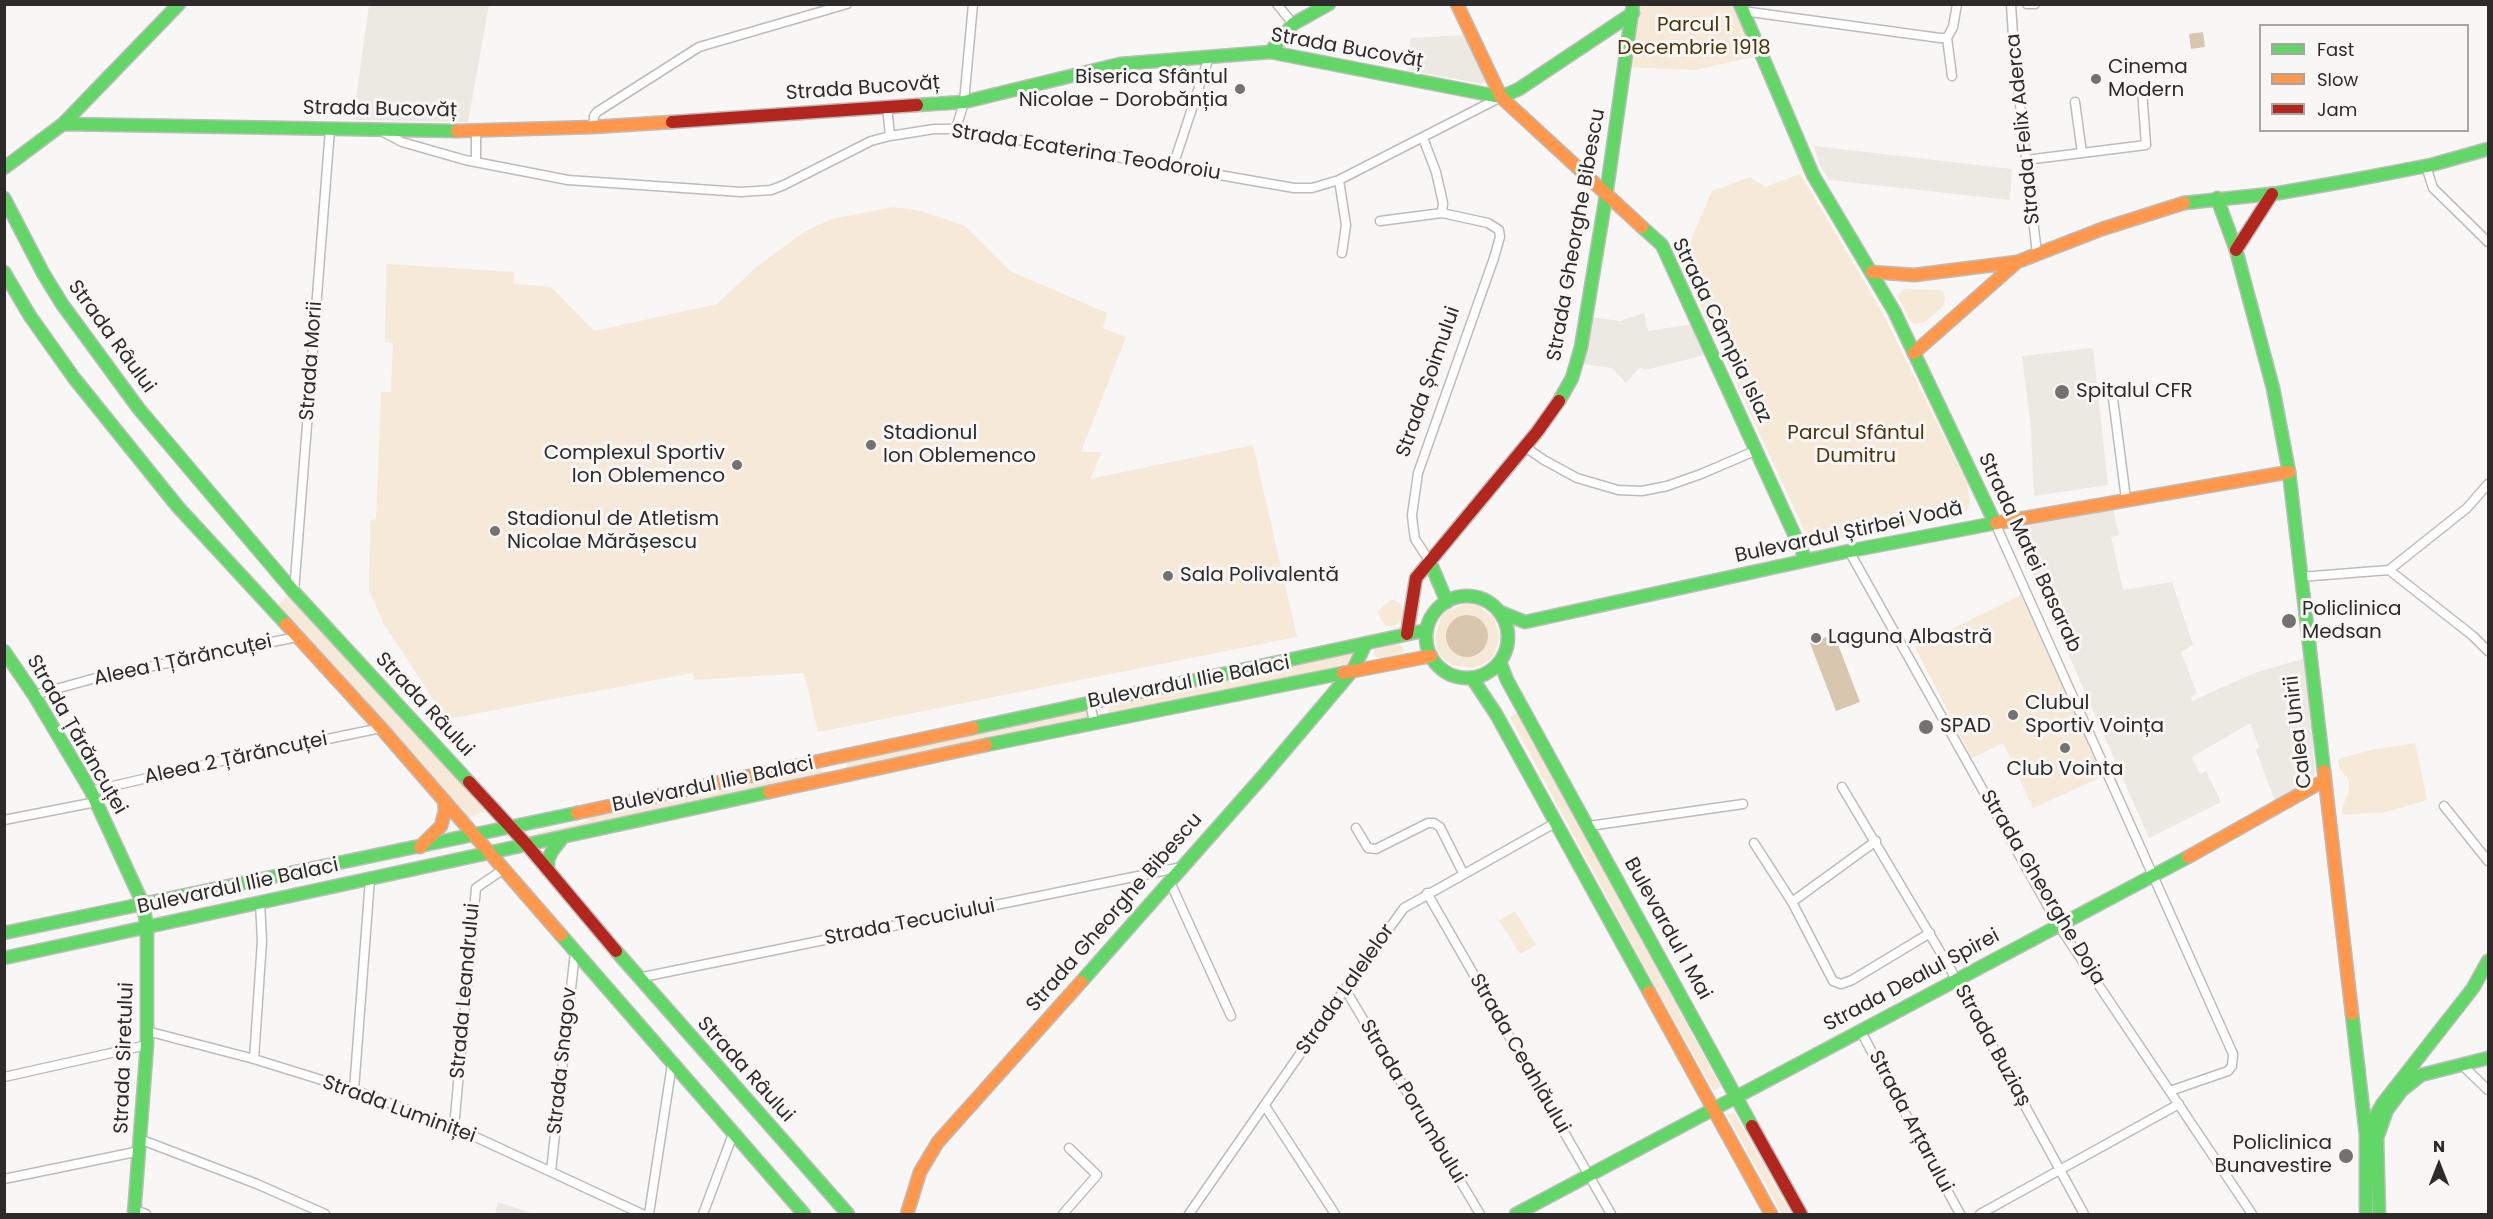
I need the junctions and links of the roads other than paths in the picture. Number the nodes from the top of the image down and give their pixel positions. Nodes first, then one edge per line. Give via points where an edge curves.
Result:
1 (179, 4) edge
2 (847, 4) edge
3 (973, 4) edge
4 (1277, 4) edge
5 (1329, 4) edge
6 (1457, 4) edge
7 (1957, 4) edge
8 (2011, 4) edge
9 (2027, 4) edge
10 (2035, 4) edge
11 (1741, 8) edge
12 (1633, 9) edge
13 (1293, 24) junction
14 (1947, 38) junction
15 (1270, 52) junction
16 (1209, 57) junction
17 (1952, 76) dead end
18 (2142, 90) dead end
19 (1500, 98) junction
20 (964, 102) junction
21 (2075, 102) dead end
22 (887, 106) junction
23 (63, 124) junction
24 (593, 127) junction
25 (330, 129) junction
26 (956, 129) junction
27 (382, 131) junction
28 (476, 131) junction
29 (890, 136) junction
30 (1423, 138) junction
31 (2488, 148) edge
32 (2082, 153) junction
33 (2026, 160) junction
34 (476, 162) junction
35 (1173, 166) junction
36 (2426, 166) junction
37 (4, 168) edge
38 (1340, 180) junction
39 (2272, 194) junction
40 (1606, 196) junction
41 (4, 198) edge
42 (2217, 198) junction
43 (1442, 213) junction
44 (1380, 221) dead end
45 (2488, 242) edge
46 (2236, 250) junction
47 (1342, 253) dead end
48 (2037, 254) junction
49 (2016, 262) junction
50 (4, 272) edge
51 (1872, 272) junction
52 (1914, 353) junction
53 (2112, 391) dead end
54 (1525, 447) junction
55 (1757, 450) junction
56 (2289, 472) junction
57 (2488, 484) edge
58 (2126, 499) junction
59 (1995, 523) junction
60 (1849, 551) junction
61 (1806, 560) junction
62 (1430, 562) junction
63 (2389, 570) junction
64 (2300, 577) junction
65 (294, 592) junction
66 (1447, 602) junction
67 (1500, 612) junction
68 (1526, 622) junction
69 (1427, 630) junction
70 (1407, 634) junction
71 (297, 637) junction
72 (1508, 640) junction
73 (1366, 644) junction
74 (4, 651) edge
75 (2488, 651) edge
76 (1431, 656) junction
77 (1500, 662) junction
78 (1370, 667) junction
79 (1353, 670) junction
80 (1472, 678) junction
81 (34, 695) junction
82 (1090, 703) junction
83 (1094, 722) junction
84 (381, 728) junction
85 (2325, 780) junction
86 (1842, 787) dead end
87 (94, 797) junction
88 (444, 801) junction
89 (1743, 804) dead end
90 (2444, 806) dead end
91 (4, 820) edge
92 (1555, 823) junction
93 (1588, 826) junction
94 (510, 828) junction
95 (1356, 828) dead end
96 (474, 836) junction
97 (563, 837) junction
98 (1876, 841) junction
99 (1754, 843) dead end
100 (527, 845) junction
101 (420, 847) junction
102 (490, 853) junction
103 (2488, 861) edge
104 (1183, 867) junction
105 (504, 869) junction
106 (548, 870) junction
107 (1463, 873) junction
108 (2153, 876) junction
109 (370, 879) junction
110 (1170, 882) junction
111 (1427, 893) junction
112 (260, 902) junction
113 (1792, 902) junction
114 (142, 904) junction
115 (2059, 926) junction
116 (147, 927) junction
117 (4, 933) edge
118 (1930, 933) junction
119 (575, 952) junction
120 (4, 958) edge
121 (2488, 962) edge
122 (638, 978) junction
123 (1956, 979) junction
124 (1345, 989) junction
125 (1231, 1016) dead end
126 (1860, 1030) junction
127 (147, 1031) junction
128 (147, 1045) junction
129 (2488, 1058) edge
130 (254, 1059) junction
131 (672, 1064) junction
132 (2462, 1065) junction
133 (4, 1077) edge
134 (354, 1090) junction
135 (2488, 1090) edge
136 (2170, 1091) junction
137 (1737, 1097) junction
138 (2179, 1104) junction
139 (1264, 1106) junction
140 (1713, 1110) junction
141 (454, 1127) junction
142 (733, 1134) junction
143 (2372, 1137) junction
144 (141, 1146) junction
145 (1069, 1148) dead end
146 (551, 1171) junction
147 (2060, 1172) junction
148 (1589, 1175) junction
149 (4, 1179) edge
150 (138, 1213) edge
151 (325, 1215) edge
152 (642, 1215) edge
153 (649, 1215) edge
154 (703, 1215) edge
155 (804, 1215) edge
156 (848, 1215) edge
157 (906, 1215) edge
158 (1063, 1215) edge
159 (1189, 1215) edge
160 (1335, 1215) edge
161 (1480, 1215) edge
162 (1516, 1215) edge
163 (1611, 1215) edge
164 (1771, 1215) edge
165 (1801, 1215) edge
166 (1960, 1215) edge
167 (1980, 1215) edge
168 (2084, 1215) edge
169 (2252, 1215) edge
170 (2366, 1215) edge
171 (2379, 1215) edge

1 - 23 street
2 - 24 street via 699,47 597,112
3 - 20 street
4 - 13 street
5 - 13 street
6 - 19 street, Strada Câmpia Islaz
7 - 14 street
8 - 33 street, Strada Felix Aderca
9 - 10 street
11 - 14 street
11 - 51 street, Strada Matei Basarab via 1813,175
12 - 19 street
12 - 40 street, Strada Gheorghe Bibescu
13 - 15 street
14 - 17 street
15 - 16 street, Strada Bucovăț
15 - 19 street, Strada Bucovăț
16 - 20 street, Strada Bucovăț via 1120,64
16 - 35 street
18 - 32 street via 2146,145
19 - 30 street, Strada Ecaterina Teodoroiu
19 - 40 street, Strada Câmpia Islaz
20 - 22 street, Strada Bucovăț
20 - 26 street
21 - 32 street
22 - 24 street, Strada Bucovăț
22 - 29 street
23 - 25 street, Strada Bucovăț
23 - 37 street
24 - 28 street, Strada Bucovăț
25 - 27 street, Strada Bucovăț
25 - 65 street, Strada Morii
26 - 29 street, Strada Ecaterina Teodoroiu
26 - 35 street, Strada Ecaterina Teodoroiu
27 - 28 street, Strada Bucovăț
27 - 34 street, Strada Ecaterina Teodoroiu via 402,142
28 - 34 street
29 - 34 street, Strada Ecaterina Teodoroiu via 871,141 784,185 760,191 568,180
30 - 38 street, Strada Ecaterina Teodoroiu
30 - 43 street via 1436,172
31 - 36 street
32 - 33 street
33 - 48 street, Strada Felix Aderca
35 - 38 street, Strada Ecaterina Teodoroiu via 1294,188 1312,188
36 - 39 street
36 - 45 street via 2433,188
38 - 47 street via 1347,225
39 - 42 street
39 - 46 street
40 - 54 street, Strada Gheorghe Bibescu via 1572,378
40 - 55 street, Strada Câmpia Islaz via 1662,245
41 - 65 street, Strada Râului via 43,273 98,356
42 - 46 street, Calea Unirii
42 - 48 street via 2169,207
43 - 44 street, Strada Șoimului
43 - 62 street, Strada Șoimului via 1497,227 1500,237 1418,473 1414,539
46 - 56 street, Calea Unirii via 2273,388
48 - 49 street
49 - 51 street via 1914,275
49 - 52 street
50 - 71 street via 68,369 128,447
51 - 52 street, Strada Matei Basarab
52 - 59 street, Strada Matei Basarab
53 - 58 street
54 - 55 street via 1577,478 1618,490 1642,491 1692,477
54 - 62 street, Strada Gheorghe Bibescu
55 - 61 street, Strada Câmpia Islaz
56 - 58 street, Bulevardul Știrbei Vodă
56 - 64 street, Calea Unirii
57 - 63 street via 2467,508
58 - 59 street, Bulevardul Știrbei Vodă
59 - 60 street, Bulevardul Știrbei Vodă
59 - 108 street, Strada Matei Basarab
60 - 61 street, Bulevardul Știrbei Vodă
60 - 115 street, Strada Gheorghe Doja
61 - 68 street, Bulevardul Știrbei Vodă
62 - 66 street, Strada Șoimului
62 - 70 street, Strada Gheorghe Bibescu via 1416,578
63 - 64 street
63 - 75 street
64 - 85 street, Calea Unirii
65 - 94 street, Strada Râului
66 - 67 street via 1458,597 1481,598
66 - 69 street via 1434,614
67 - 68 street
67 - 72 street
68 - 72 street
69 - 70 street, Bulevardul Ilie Balaci
69 - 76 street
70 - 73 street, Bulevardul Ilie Balaci
71 - 81 street, Aleea 1 Țărăncuței via 103,676
71 - 84 street
72 - 77 street
73 - 78 street
73 - 79 street, Strada Gheorghe Bibescu
73 - 82 street, Bulevardul Ilie Balaci
74 - 81 street, Strada Țărăncuței
76 - 78 street, Bulevardul Ilie Balaci
76 - 80 street via 1444,671
77 - 80 street via 1488,673
77 - 93 street, Bulevardul 1 Mai
78 - 79 street, Bulevardul Ilie Balaci
79 - 83 street, Bulevardul Ilie Balaci
79 - 104 street, Strada Gheorghe Bibescu
80 - 92 street via 1497,714
81 - 87 street, Strada Țărăncuței
82 - 83 street
82 - 94 street, Bulevardul Ilie Balaci
83 - 97 street, Bulevardul Ilie Balaci
84 - 87 street, Aleea 2 Țărăncuței via 230,759
84 - 88 street
85 - 108 street, Strada Dealul Spirei
85 - 143 street, Calea Unirii
86 - 98 street, Strada Buziaș
87 - 91 street, Aleea 2 Țărăncuței
87 - 114 street, Strada Țărăncuței
88 - 96 street
88 - 101 street via 441,826
89 - 93 street
90 - 103 street
92 - 107 street, Strada Lalelelor
92 - 140 street
93 - 137 street, Bulevardul 1 Mai
94 - 96 street, Bulevardul Ilie Balaci
94 - 100 street, Strada Râului
95 - 107 street via 1368,848 1376,849 1434,823 1440,827
96 - 101 street, Bulevardul Ilie Balaci
96 - 102 street
97 - 100 street, Bulevardul Ilie Balaci
97 - 106 street via 552,851
98 - 113 street
98 - 118 street, Strada Buziaș
99 - 113 street
100 - 102 street, Bulevardul Ilie Balaci
100 - 106 street, Strada Râului
101 - 114 street, Bulevardul Ilie Balaci
102 - 105 street
102 - 109 street, Bulevardul Ilie Balaci
104 - 110 street, Strada Gheorghe Bibescu
104 - 122 street, Strada Tecuciului
105 - 119 street
105 - 141 street, Strada Leandrului via 476,888
106 - 122 street, Strada Râului
107 - 111 street, Strada Lalelelor
108 - 115 street, Strada Dealul Spirei
108 - 136 street, Strada Matei Basarab via 2234,1053 2229,1071
109 - 112 street, Bulevardul Ilie Balaci
109 - 134 street
110 - 125 street
110 - 157 street, Strada Gheorghe Bibescu via 938,1142 920,1172
111 - 124 street, Strada Lalelelor via 1404,908
111 - 148 street, Strada Ceahlăului
112 - 116 street, Bulevardul Ilie Balaci
112 - 130 street via 262,941
113 - 118 street via 1833,981 1841,984
114 - 116 street, Strada Siretului
114 - 117 street, Bulevardul Ilie Balaci
115 - 123 street, Strada Dealul Spirei
115 - 136 street, Strada Gheorghe Doja
116 - 120 street, Bulevardul Ilie Balaci
116 - 127 street, Strada Siretului
118 - 123 street, Strada Buziaș
119 - 131 street
119 - 146 street, Strada Snagov
121 - 143 street via 2473,988 2382,1102
122 - 156 street, Strada Râului
123 - 126 street, Strada Dealul Spirei
123 - 147 street, Strada Buziaș
124 - 139 street, Strada Lalelelor
124 - 161 street, Strada Porumbului
126 - 137 street, Strada Dealul Spirei
126 - 166 street, Strada Arțarului
127 - 128 street, Strada Siretului
127 - 130 street, Strada Luminiței
128 - 133 street
128 - 144 street, Strada Siretului
129 - 132 street
130 - 134 street, Strada Luminiței
131 - 142 street
131 - 153 street
132 - 135 street
132 - 143 street via 2412,1081 2386,1110
134 - 141 street, Strada Luminiței
136 - 138 street, Strada Gheorghe Doja
137 - 140 street, Strada Dealul Spirei
137 - 165 street, Bulevardul 1 Mai
138 - 147 street
138 - 169 street, Strada Gheorghe Doja
139 - 159 street, Strada Lalelelor
139 - 160 street
140 - 148 street, Strada Dealul Spirei
140 - 164 street
141 - 146 street, Strada Luminiței
142 - 154 street
142 - 155 street
143 - 170 street, Calea Unirii
143 - 171 street, Calea Unirii
144 - 149 street
144 - 150 street, Strada Siretului
144 - 151 street via 257,1184
145 - 158 street via 1097,1175
146 - 152 street, Strada Luminiței
147 - 167 street
147 - 168 street, Strada Buziaș
148 - 162 street, Strada Dealul Spirei
148 - 163 street, Strada Ceahlăului

